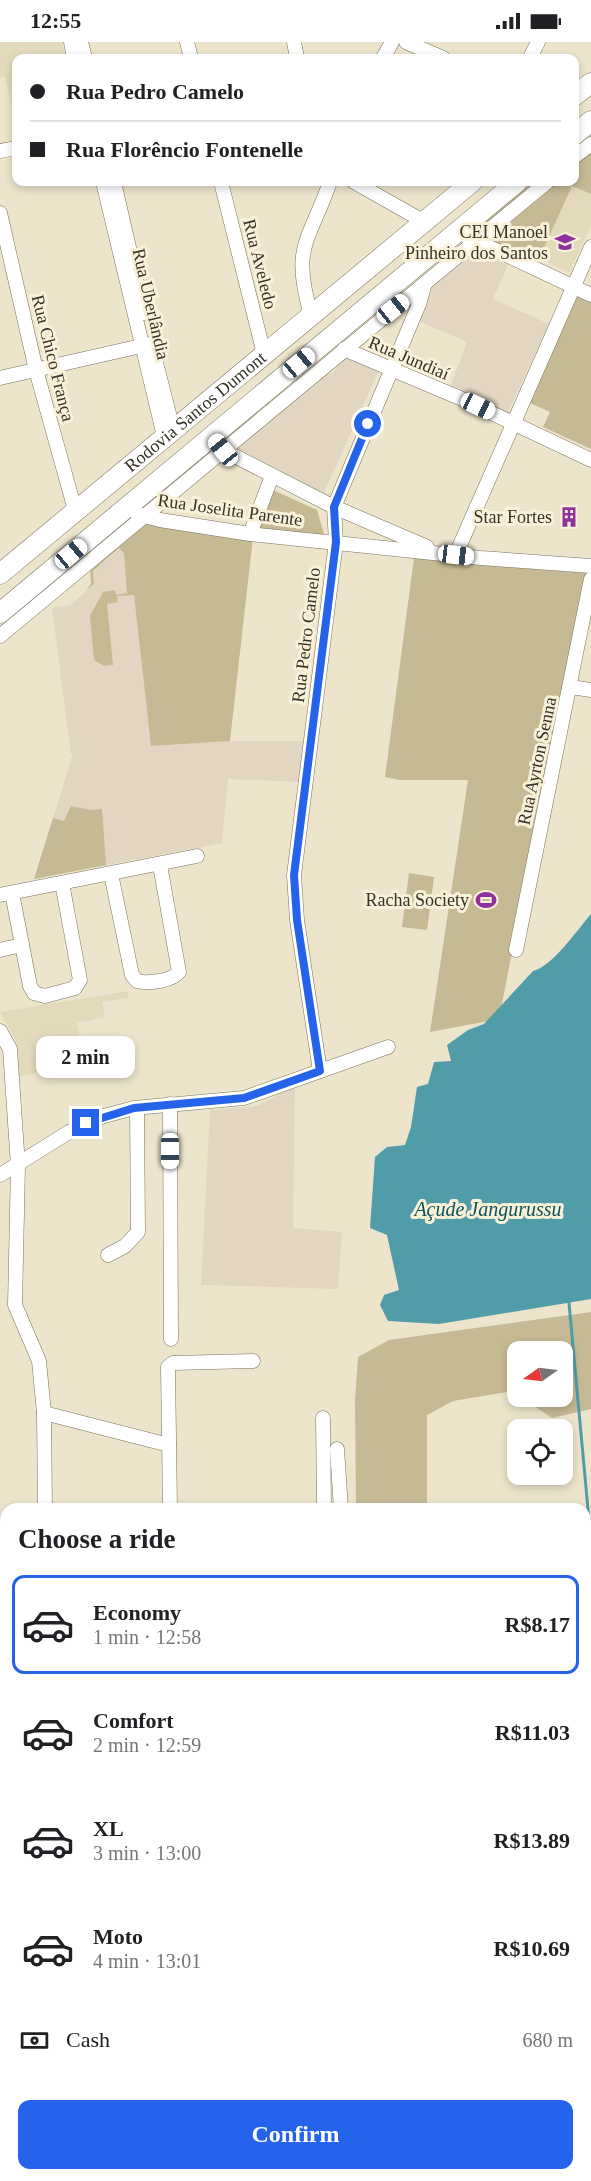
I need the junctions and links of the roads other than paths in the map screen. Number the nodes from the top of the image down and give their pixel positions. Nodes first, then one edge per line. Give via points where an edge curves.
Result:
1 (406, 42) edge
2 (434, 54) edge
3 (591, 83) edge
4 (579, 92) edge
5 (591, 122) edge
6 (579, 131) edge
7 (591, 144) edge
8 (579, 153) edge
9 (104, 186) edge
10 (115, 186) edge
11 (222, 186) edge
12 (328, 186) edge
13 (361, 186) edge
14 (467, 186) edge
15 (513, 186) edge
16 (542, 186) edge
17 (0, 213) edge
18 (503, 219) junction
19 (423, 221) junction
20 (465, 236) junction
21 (591, 247) edge
22 (494, 250) junction
23 (426, 283) junction
24 (573, 287) junction
25 (591, 295) edge
26 (311, 315) junction
27 (147, 345) junction
28 (344, 349) junction
29 (264, 354) junction
30 (36, 370) junction
31 (390, 371) junction
32 (0, 378) edge
33 (513, 422) junction
34 (169, 432) junction
35 (217, 443) junction
36 (591, 460) edge
37 (272, 476) junction
38 (334, 507) junction
39 (75, 510) junction
40 (124, 510) junction
41 (143, 516) junction
42 (250, 534) junction
43 (336, 542) junction
44 (440, 553) junction
45 (456, 555) junction
46 (591, 566) edge
47 (0, 574) edge
48 (591, 579) edge
49 (0, 613) edge
50 (0, 636) edge
51 (571, 687) junction
52 (591, 690) edge
53 (196, 856) dead end
54 (160, 866) junction
55 (111, 874) junction
56 (62, 883) junction
57 (6, 894) edge
58 (22, 945) junction
59 (0, 950) edge
60 (516, 950) dead end
61 (0, 1031) edge
62 (388, 1047) dead end
63 (320, 1071) junction
64 (170, 1104) junction
65 (137, 1108) junction
66 (18, 1166) junction
67 (0, 1175) edge
68 (108, 1255) dead end
69 (171, 1339) dead end
70 (252, 1361) dead end
71 (44, 1413) junction
72 (323, 1418) dead end
73 (169, 1445) junction
74 (337, 1449) dead end
75 (45, 1503) edge
76 (170, 1503) edge
77 (324, 1503) edge
78 (341, 1503) edge

1 - 2 street
3 - 4 highway
5 - 6 highway
7 - 8 street
9 - 27 street, Rua Uberlândia
10 - 27 street, Rua Uberlândia
11 - 29 street, Rua Aveledo
12 - 26 street via 303,244 302,276
13 - 19 street
14 - 19 highway, Rodovia Santos Dumont
15 - 20 highway, Rodovia Santos Dumont
16 - 18 street, Rua Pedro Camelo
17 - 30 street, Rua Chico França
18 - 20 street, Rua Pedro Camelo
18 - 22 street
19 - 26 highway, Rodovia Santos Dumont
20 - 22 street
20 - 23 street, Rua Pedro Camelo
20 - 35 highway, Rodovia Santos Dumont
21 - 24 street
22 - 24 street
23 - 28 street, Rua Jundiaí
23 - 31 street, Rua Pedro Camelo
24 - 25 street
24 - 33 street
26 - 29 highway, Rodovia Santos Dumont
27 - 30 street
27 - 34 street, Rua Uberlândia
28 - 31 street, Rua Jundiaí
28 - 35 street, Rua Jundiaí
29 - 34 highway, Rodovia Santos Dumont
30 - 32 street
30 - 39 street, Rua Chico França
31 - 33 street, Rua Jundiaí
31 - 38 street, Rua Pedro Camelo
33 - 36 street, Rua Jundiaí
33 - 45 street
34 - 39 highway, Rodovia Santos Dumont
35 - 37 street, Rua Joselita Parente
35 - 40 highway, Rodovia Santos Dumont
35 - 41 street, Rua Jundiaí
37 - 38 street, Rua Joselita Parente
37 - 42 street
38 - 43 street, Rua Pedro Camelo
38 - 44 street, Rua Joselita Parente
39 - 47 highway, Rodovia Santos Dumont
40 - 41 street, Rua Joselita Parente
40 - 49 highway, Rodovia Santos Dumont
41 - 42 street, Rua Joselita Parente
41 - 50 street, Rua Jundiaí
42 - 43 street, Rua Joselita Parente
43 - 44 street, Rua Joselita Parente
43 - 63 street, Rua Pedro Camelo via 294,875
44 - 45 street, Rua Joselita Parente
45 - 46 street, Rua Joselita Parente
48 - 51 street, Rua Ayrton Senna
51 - 52 street
51 - 60 street, Rua Ayrton Senna
53 - 54 street
54 - 55 street
54 - 55 street via 179,970 173,977 146,982 136,981 128,962
55 - 56 street
56 - 57 street
56 - 58 street via 79,985 69,991 39,996 34,993
57 - 58 street
58 - 59 street
61 - 66 street via 10,1049
62 - 63 street
63 - 64 street via 244,1098
64 - 65 street
64 - 69 street
65 - 66 street via 86,1123
65 - 68 street via 138,1232 125,1246
66 - 67 street
66 - 71 street via 15,1305 37,1354
70 - 73 street via 170,1365
71 - 73 street
71 - 75 street
72 - 77 street
73 - 76 street
74 - 78 street

